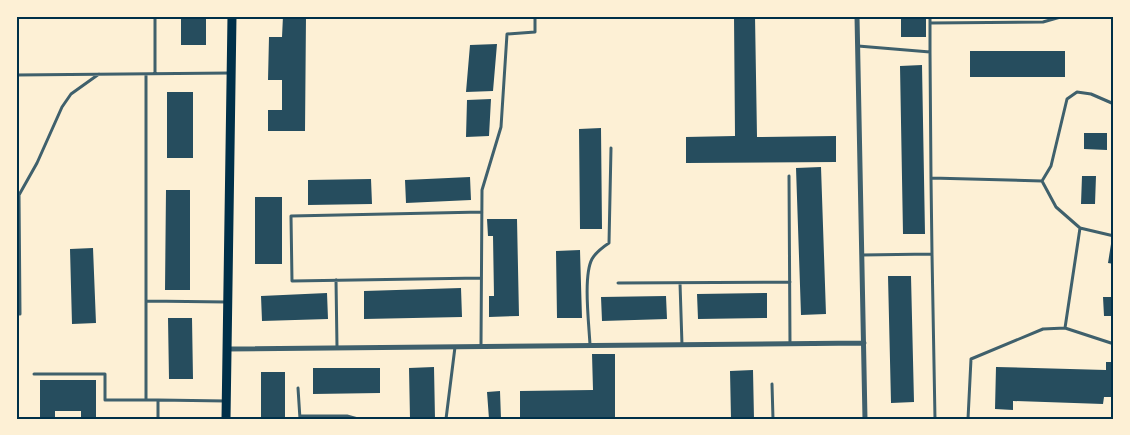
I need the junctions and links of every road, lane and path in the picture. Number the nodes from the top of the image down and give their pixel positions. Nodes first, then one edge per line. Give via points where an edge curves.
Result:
1 (16, 16) edge
2 (155, 16) edge
3 (232, 16) edge
4 (534, 16) edge
5 (857, 16) edge
6 (930, 16) edge
7 (1064, 16) edge
8 (930, 23) junction
9 (857, 46) junction
10 (930, 52) junction
11 (155, 73) junction
12 (233, 73) junction
13 (99, 74) junction
14 (146, 74) junction
15 (17, 75) edge
16 (1114, 104) edge
17 (610, 148) dead end
18 (789, 176) dead end
19 (931, 178) junction
20 (1042, 181) junction
21 (482, 212) junction
22 (1080, 228) junction
23 (1114, 236) edge
24 (932, 254) junction
25 (862, 255) junction
26 (482, 278) junction
27 (336, 280) junction
28 (790, 282) junction
29 (618, 283) dead end
30 (680, 283) junction
31 (146, 302) junction
32 (227, 302) junction
33 (16, 314) edge
34 (1065, 328) junction
35 (864, 343) junction
36 (790, 344) junction
37 (1114, 344) edge
38 (481, 345) junction
39 (682, 345) junction
40 (455, 346) junction
41 (590, 346) junction
42 (337, 347) junction
43 (226, 349) junction
44 (34, 374) dead end
45 (772, 384) dead end
46 (298, 388) dead end
47 (146, 400) junction
48 (158, 400) junction
49 (226, 401) junction
50 (300, 417) edge
51 (158, 419) edge
52 (226, 419) edge
53 (358, 419) edge
54 (446, 419) edge
55 (773, 419) edge
56 (865, 419) edge
57 (935, 419) edge
58 (968, 419) edge

1 - 15 lane
2 - 11 lane
3 - 12 main road
4 - 21 lane via 534,32 506,34 501,127 482,190
5 - 9 street
6 - 8 lane
7 - 8 lane via 1043,22
8 - 10 lane
9 - 10 lane
9 - 25 street
10 - 19 lane
11 - 12 lane
11 - 14 lane
12 - 32 main road
13 - 14 lane
13 - 15 lane
13 - 33 lane via 71,94 62,107 19,195 20,314
14 - 31 lane
16 - 20 lane via 1077,92 1067,99 1051,166
17 - 41 lane via 609,242 589,267
18 - 28 lane
19 - 20 lane
19 - 24 lane
20 - 22 lane via 1056,207
21 - 26 lane
21 - 27 lane via 291,216 292,281
22 - 23 lane
22 - 34 lane
24 - 25 lane
24 - 57 lane
25 - 35 street
26 - 27 lane
26 - 38 lane
27 - 42 lane
28 - 30 lane
28 - 36 lane
29 - 30 lane
30 - 39 lane
31 - 32 lane
31 - 47 lane
32 - 43 main road
34 - 37 lane
34 - 58 lane via 1042,329 971,359
35 - 36 street
35 - 56 street
36 - 39 street
38 - 40 street
38 - 41 street
39 - 41 street
40 - 42 street
40 - 54 lane
42 - 43 street
43 - 49 main road
44 - 47 lane via 105,374 105,400
45 - 55 lane
46 - 50 lane
47 - 48 lane
48 - 49 lane
48 - 51 lane
49 - 52 main road
50 - 53 lane via 348,416

